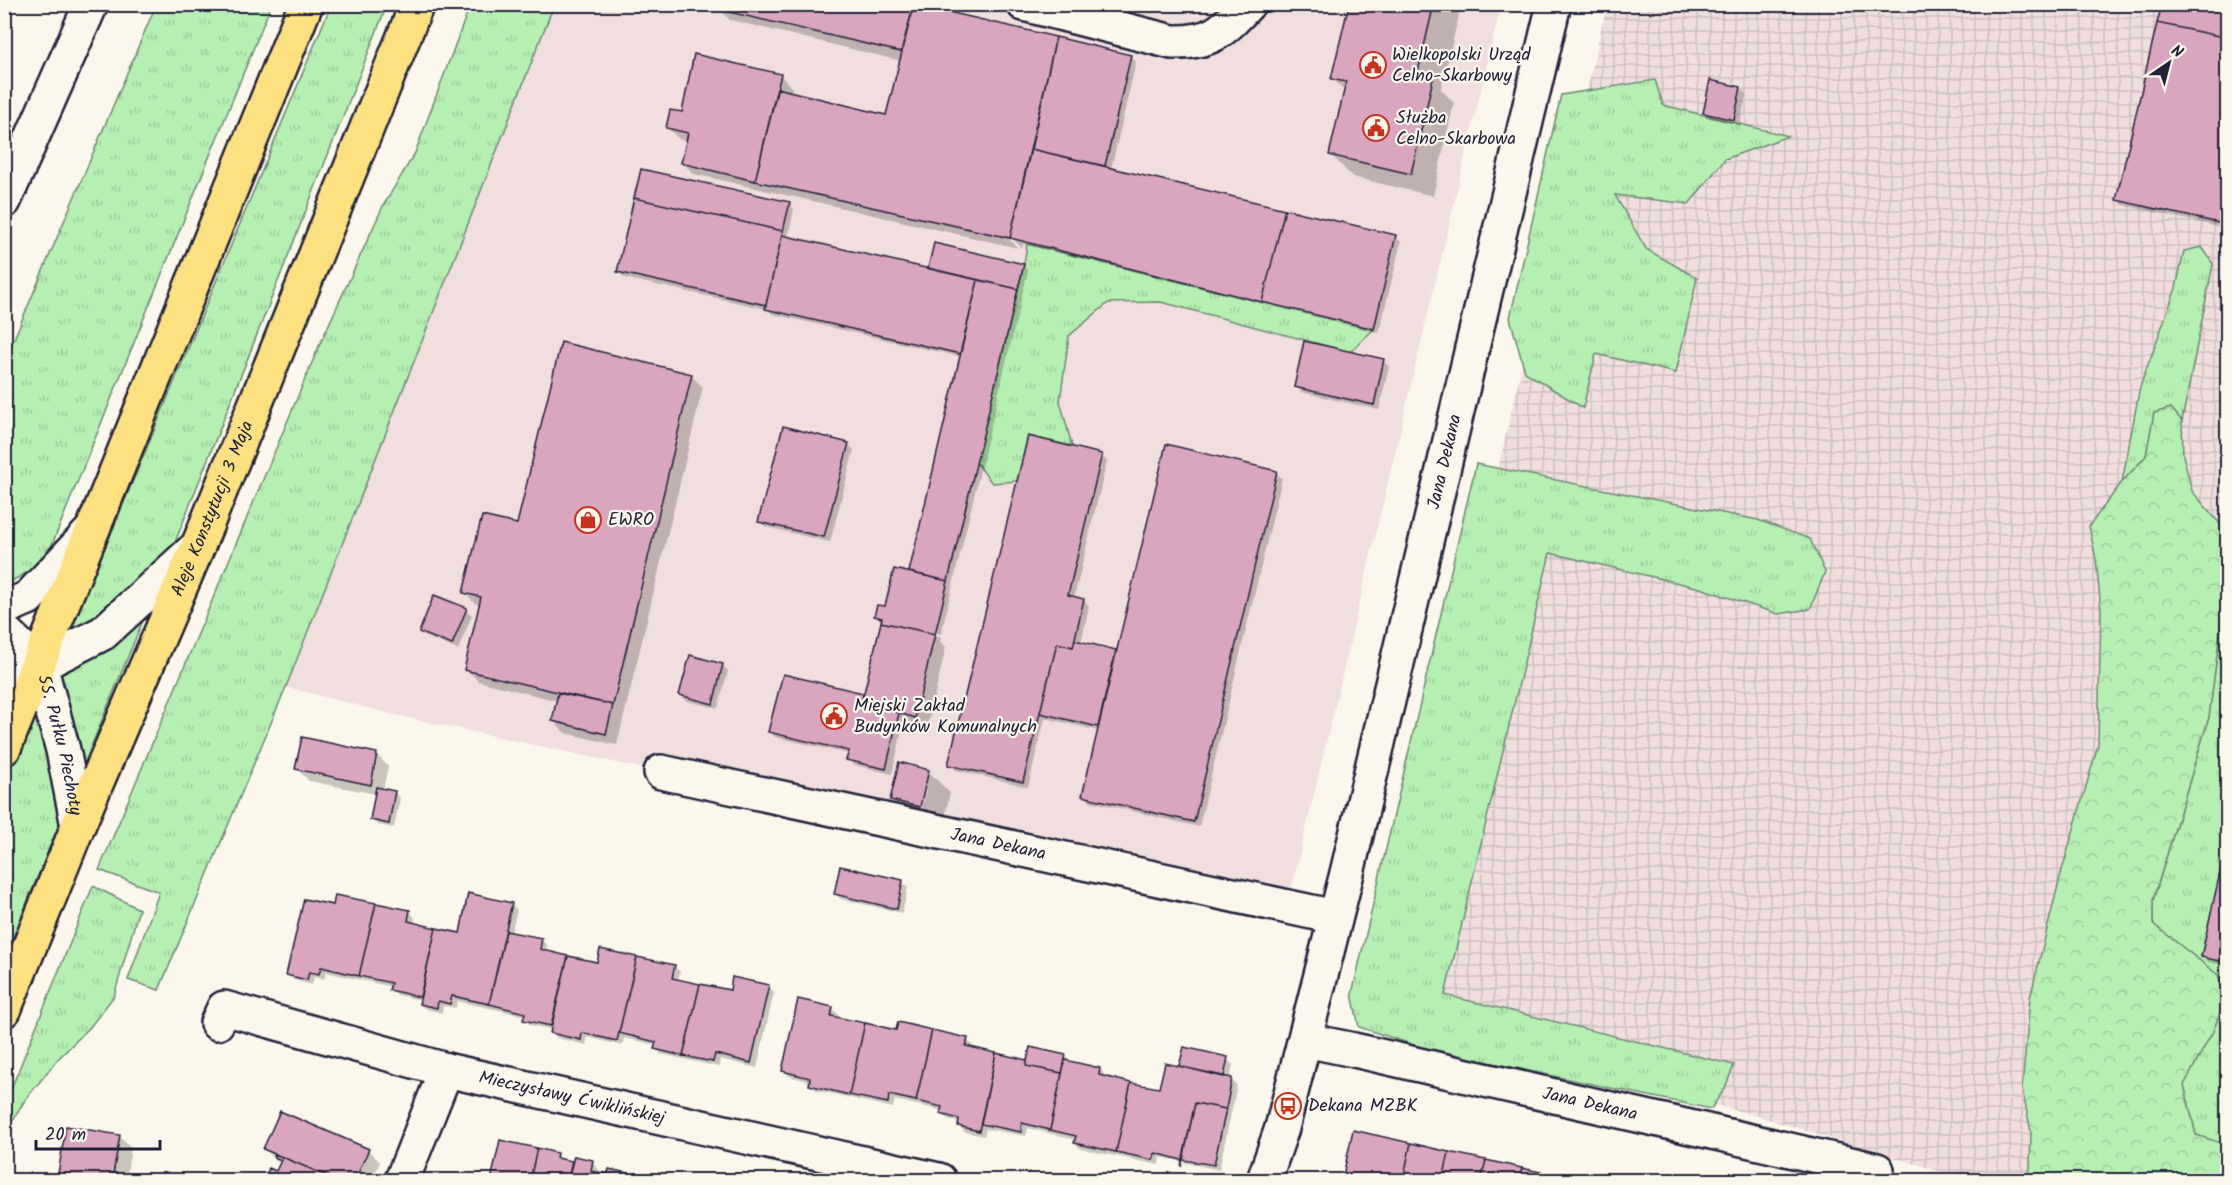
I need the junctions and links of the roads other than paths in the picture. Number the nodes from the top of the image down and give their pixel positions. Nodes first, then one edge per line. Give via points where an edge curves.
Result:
1 (91, 4) edge
2 (306, 4) edge
3 (417, 4) edge
4 (1024, 4) edge
5 (1248, 4) edge
6 (1554, 4) edge
7 (4, 201) edge
8 (92, 530) junction
9 (198, 546) junction
10 (4, 608) edge
11 (4, 631) edge
12 (40, 665) junction
13 (4, 674) edge
14 (4, 748) edge
15 (661, 772) dead end
16 (78, 826) junction
17 (1335, 917) junction
18 (4, 1010) edge
19 (217, 1023) dead end
20 (1305, 1040) junction
21 (446, 1070) junction
22 (1877, 1170) dead end
23 (402, 1180) edge
24 (939, 1180) edge
25 (1264, 1180) edge

1 - 7 street
2 - 8 main road
3 - 9 main road, Aleje Konstytucji 3 Maja
4 - 5 street via 1172,42 1193,42 1214,36
6 - 17 street, Jana Dekana
8 - 10 street via 28,598
8 - 12 main road
9 - 12 street, 55. Pułku Piechoty via 103,633
9 - 16 main road, Aleje Konstytucji 3 Maja
11 - 12 street, 55. Pułku Piechoty
12 - 13 street, 55. Pułku Piechoty
12 - 14 main road
12 - 16 street, 55. Pułku Piechoty
15 - 17 street, Jana Dekana
16 - 18 main road, Aleje Konstytucji 3 Maja
17 - 20 street, Jana Dekana
19 - 21 street, Mieczysławy Ćwiklińskiej via 224,1008
20 - 22 street, Jana Dekana
20 - 25 street, Jana Dekana
21 - 23 street
21 - 24 street, Mieczysławy Ćwiklińskiej

